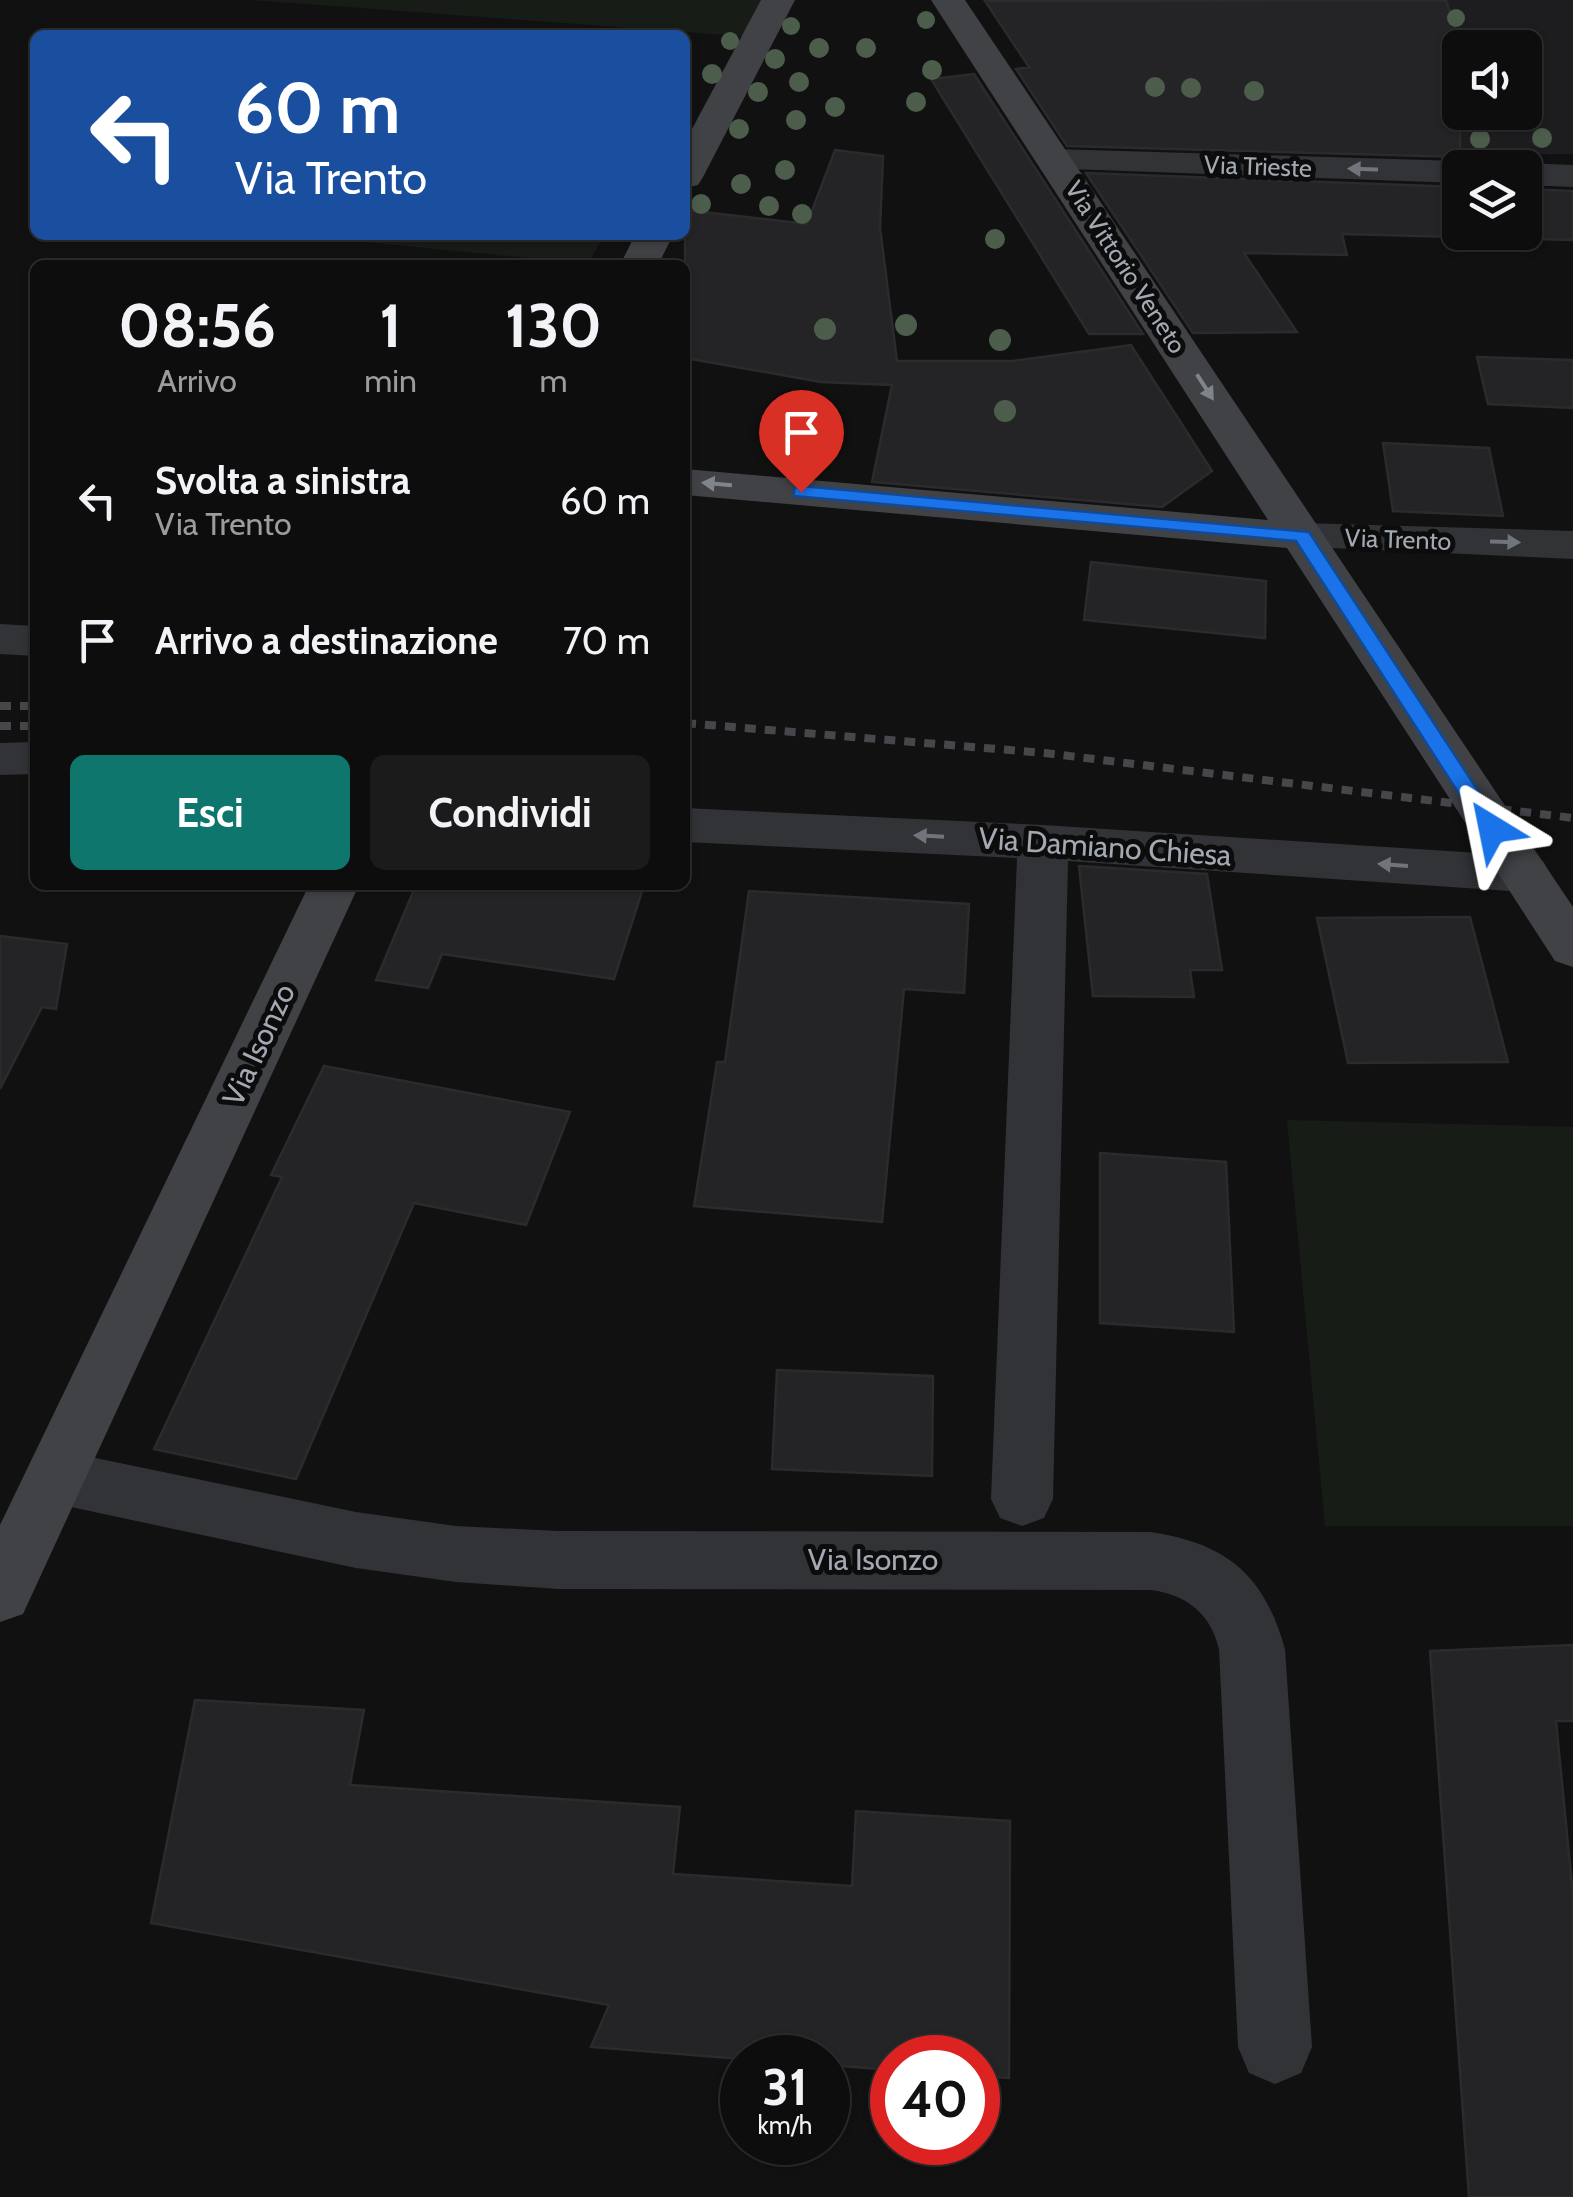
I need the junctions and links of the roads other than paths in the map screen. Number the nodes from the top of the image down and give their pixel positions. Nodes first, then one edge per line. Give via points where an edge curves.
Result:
1 (778, 0) edge
2 (948, 0) edge
3 (1055, 160) junction
4 (690, 167) edge
5 (1442, 171) edge
6 (1542, 175) edge
7 (1573, 176) edge
8 (690, 482) edge
9 (1302, 536) junction
10 (1573, 545) edge
11 (0, 639) edge
12 (30, 641) edge
13 (30, 758) edge
14 (0, 759) edge
15 (690, 825) edge
16 (1043, 842) junction
17 (1525, 874) junction
18 (332, 890) edge
19 (1573, 948) edge
20 (57, 1477) junction
21 (1022, 1500) dead end
22 (0, 1592) edge
23 (1275, 2047) dead end

1 - 4 street
2 - 3 street, Via Vittorio Veneto
5 -> 3 street, Via Trieste
3 -> 9 street, Via Vittorio Veneto
6 - 7 street
9 -> 8 street, Via Trento
9 -> 10 street, Via Trento
9 - 17 street, Via Vittorio Veneto
11 - 12 street
13 - 14 street
16 -> 15 street, Via Damiano Chiesa
17 -> 16 street, Via Damiano Chiesa
16 - 21 street
17 - 19 street, Via Vittorio Veneto
18 - 20 street, Via Isonzo
20 - 22 street, Via Isonzo
20 - 23 street, Via Isonzo via 356,1540 456,1554 1150,1561 1198,1572 1237,1604 1252,1649

